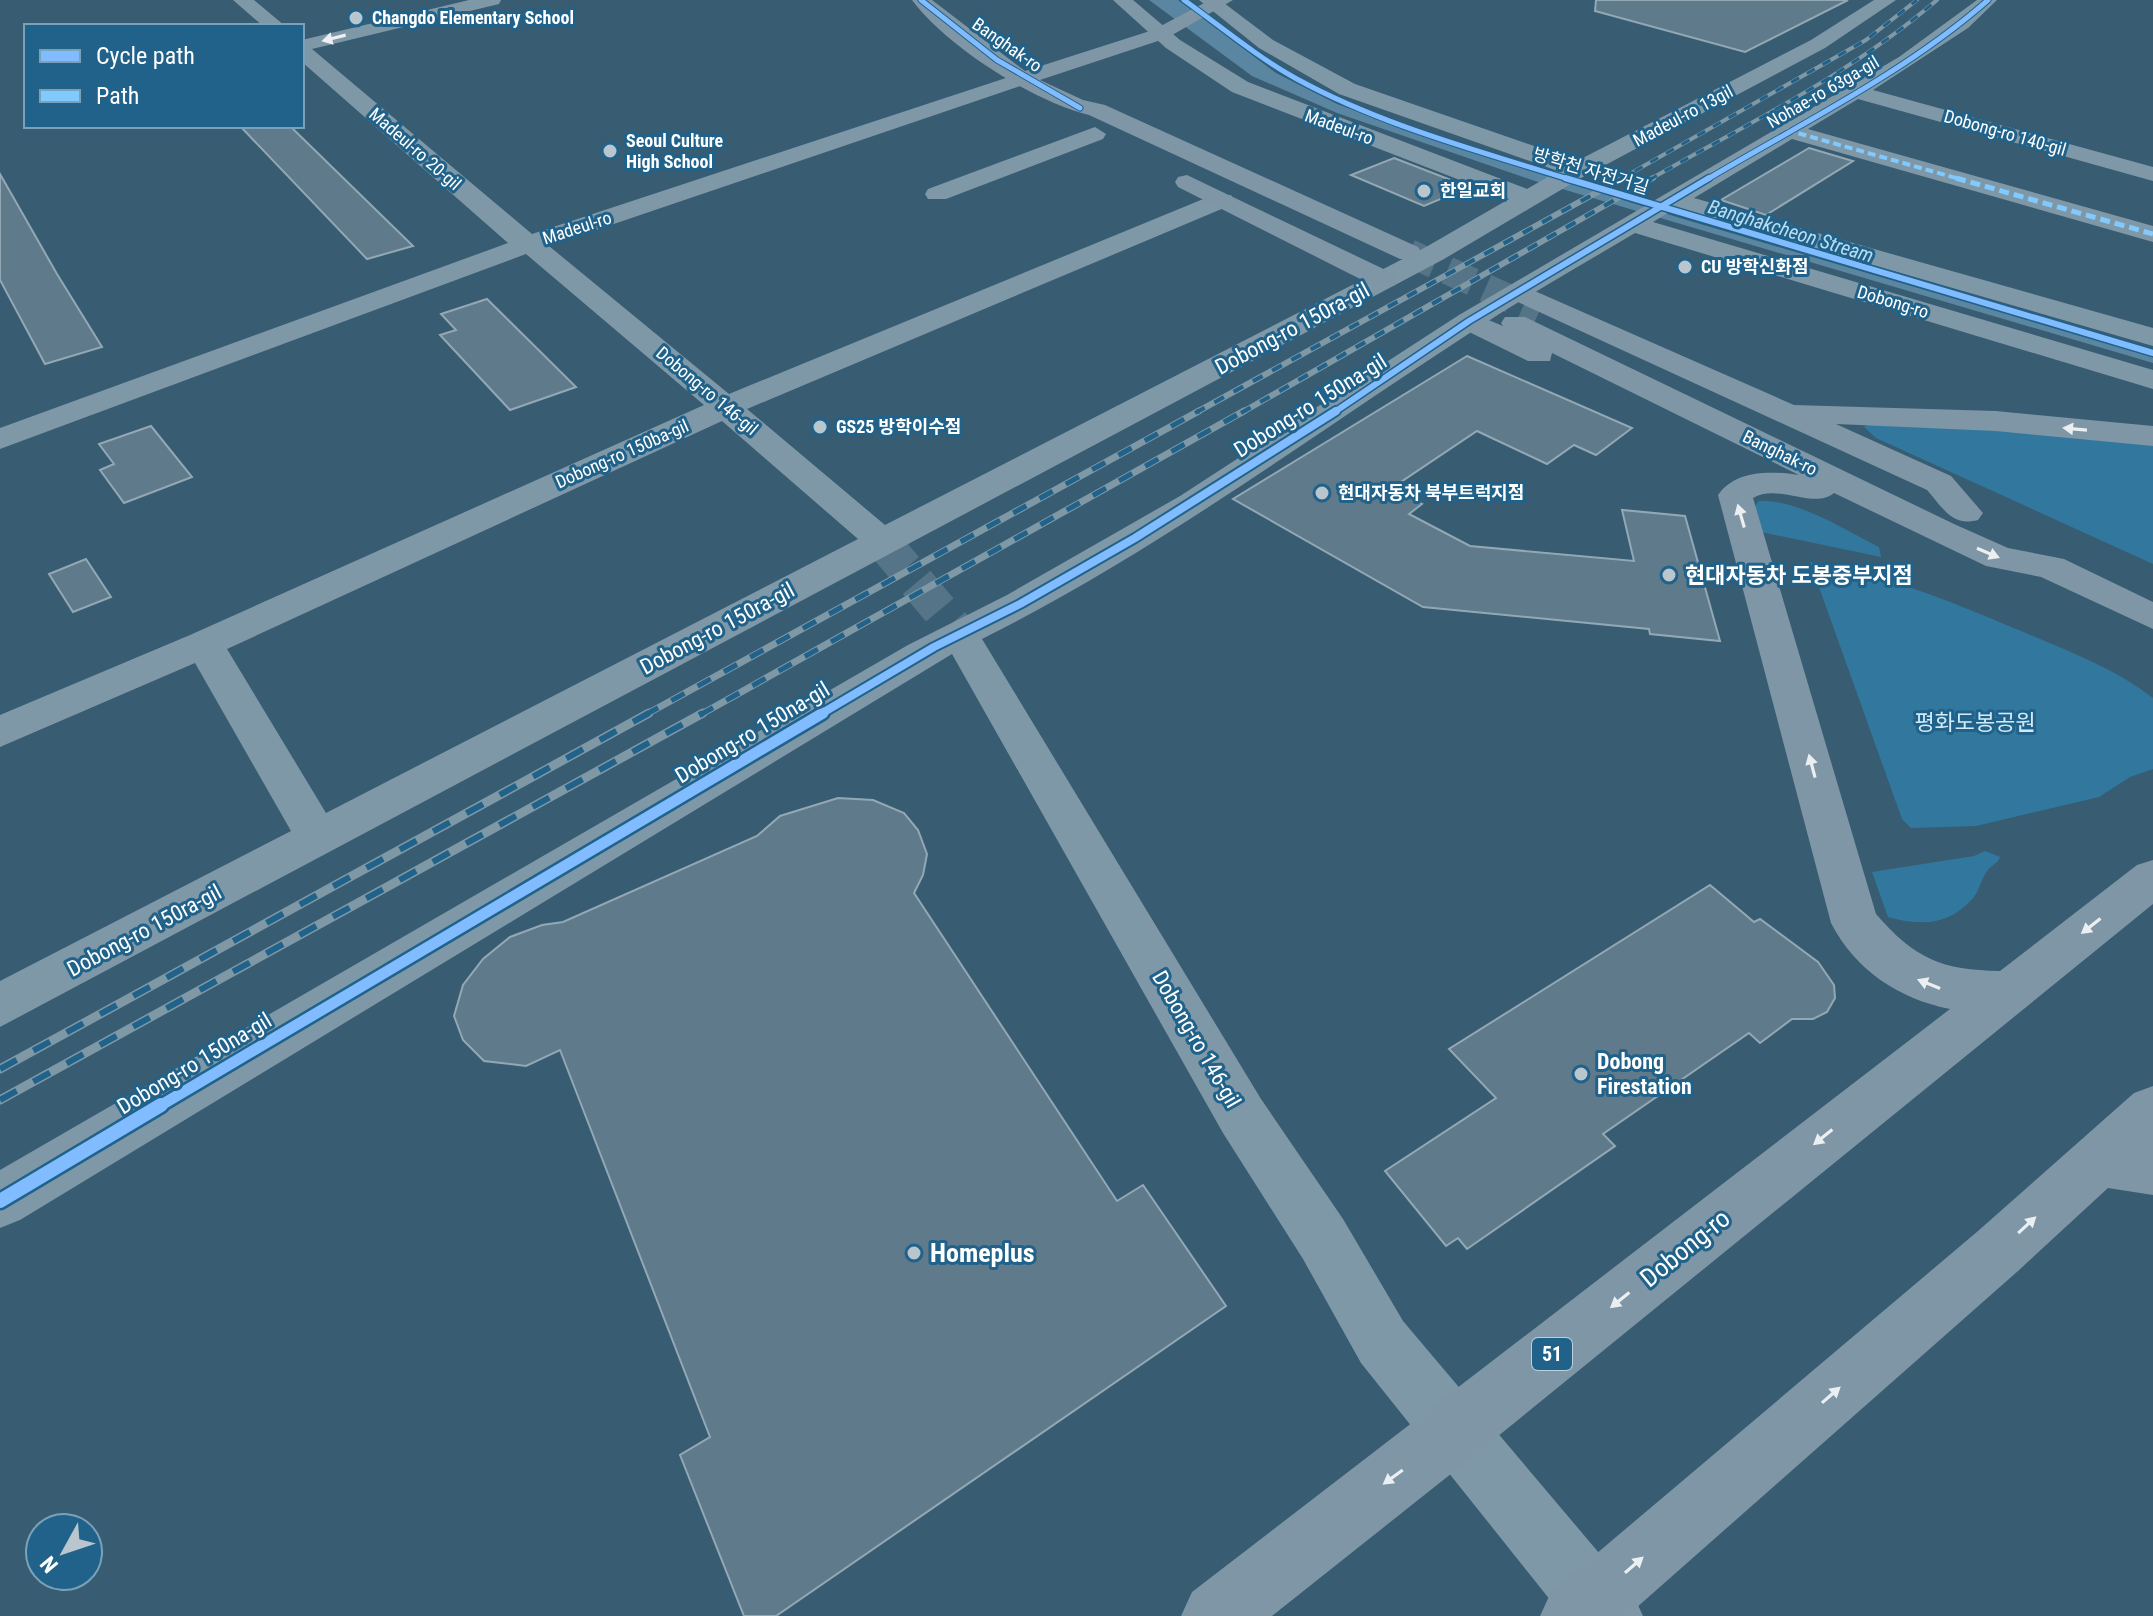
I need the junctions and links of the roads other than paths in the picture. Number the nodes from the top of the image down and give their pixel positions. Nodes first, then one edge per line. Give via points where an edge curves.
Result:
1 (242, 0) edge
2 (492, 0) edge
3 (921, 0) edge
4 (1122, 0) edge
5 (1887, 0) edge
6 (1988, 0) edge
7 (1215, 4) edge
8 (272, 24) edge
9 (1168, 31) junction
10 (304, 48) edge
11 (304, 51) edge
12 (1025, 78) junction
13 (1857, 92) junction
14 (1096, 120) junction
15 (1787, 130) junction
16 (1132, 154) dead end
17 (1576, 172) junction
18 (1170, 173) dead end
19 (2153, 174) edge
20 (1538, 193) junction
21 (937, 194) dead end
22 (1222, 200) junction
23 (1669, 200) junction
24 (1636, 222) junction
25 (2153, 234) edge
26 (529, 244) junction
27 (1404, 262) junction
28 (1524, 309) junction
29 (1469, 321) junction
30 (2153, 337) edge
31 (2153, 380) edge
32 (726, 407) junction
33 (1785, 413) junction
34 (2153, 436) edge
35 (0, 439) edge
36 (1820, 489) junction
37 (1954, 522) junction
38 (882, 541) junction
39 (2112, 597) junction
40 (2153, 617) edge
41 (959, 633) junction
42 (204, 644) junction
43 (2153, 650) edge
44 (0, 732) edge
45 (318, 839) junction
46 (2153, 878) edge
47 (2006, 992) junction
48 (0, 1005) edge
49 (2153, 1110) edge
50 (2125, 1165) edge
51 (0, 1201) edge
52 (1454, 1432) junction
53 (1592, 1610) edge
54 (1216, 1616) edge

1 - 8 street
2 -> 10 street
3 - 12 main road, Banghak-ro
4 - 9 street
5 - 17 street, Madeul-ro 13gil via 1818,44
6 - 13 street, Nohae-ro 63ga-gil via 1961,24
7 - 9 main road
7 - 17 street, Madeul-ro via 1266,44 1347,89
9 - 12 main road, Madeul-ro
9 - 20 street, Madeul-ro via 1240,87 1282,106
11 - 26 street, Madeul-ro 20-gil
12 - 14 main road, Banghak-ro
12 - 26 street, Madeul-ro
13 - 15 street, Nohae-ro 63ga-gil
13 - 19 street, Dobong-ro 140-gil
14 - 16 main road
14 - 21 street
14 - 27 main road, Banghak-ro
14 - 27 main road via 1145,124 1176,136
15 - 23 street, Nohae-ro 63ga-gil
15 - 25 street
17 - 20 street, Madeul-ro 13gil
18 - 22 main road
20 - 27 street, Madeul-ro 13gil
22 - 27 main road
22 - 32 street, Dobong-ro 150ba-gil
23 - 24 street, Nohae-ro 63ga-gil
23 - 30 street, Dobong-ro
24 - 28 street
24 - 31 street, Dobong-ro
26 - 32 street, Dobong-ro 146-gil
26 - 35 street, Madeul-ro
27 - 38 street, Dobong-ro 150ra-gil
28 - 29 street, Dobong-ro 150na-gil
28 - 33 main road
28 - 37 main road, Banghak-ro
29 - 36 main road
29 - 41 street, Dobong-ro 150na-gil via 1252,466 1019,604
32 - 38 street, Dobong-ro 146-gil
32 - 42 street, Dobong-ro 150ba-gil
34 -> 33 main road via 1996,421
33 - 37 main road via 1939,483
36 - 37 main road via 1889,521
47 -> 36 main road via 1969,993 1926,984 1875,948 1855,923 1735,495 1758,484
37 - 39 main road, Banghak-ro via 1999,558 2051,567
38 - 45 street, Dobong-ro 150ra-gil
39 - 40 main road, Banghak-ro
39 - 43 main road
41 - 51 street, Dobong-ro 150na-gil
41 - 52 street, Dobong-ro 146-gil via 1242,1116 1323,1239 1382,1342
42 - 44 street, Dobong-ro 150ba-gil
42 - 45 street
45 - 48 street, Dobong-ro 150ra-gil
46 -> 47 main road, Dobong-ro / 51
47 -> 52 main road, Dobong-ro / 51
49 - 50 main road
53 -> 50 main road via 1998,1251
52 - 53 street, Dobong-ro 146-gil
52 -> 54 main road, Dobong-ro / 51

